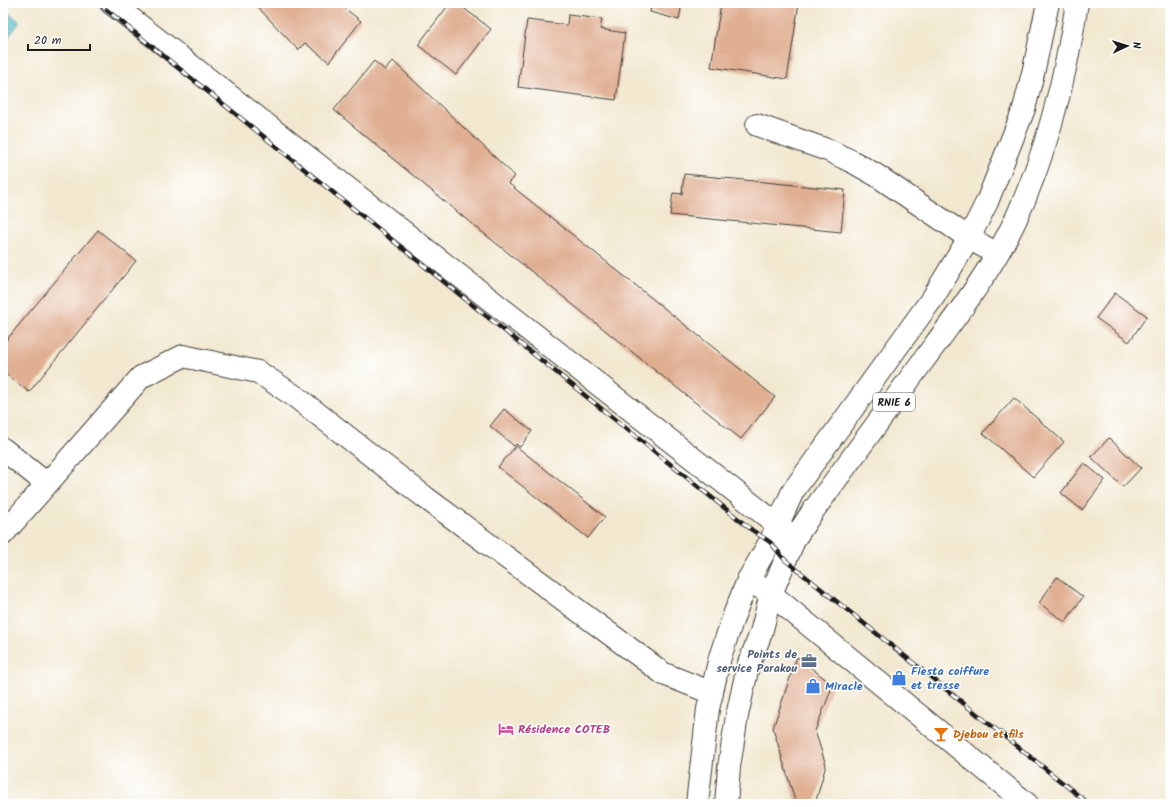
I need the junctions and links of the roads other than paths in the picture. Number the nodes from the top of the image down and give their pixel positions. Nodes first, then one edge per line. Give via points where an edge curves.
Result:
1 (111, 3) edge
2 (1048, 3) edge
3 (1077, 3) edge
4 (757, 125) dead end
5 (970, 238) junction
6 (997, 254) junction
7 (3, 449) edge
8 (46, 484) junction
9 (778, 526) junction
10 (3, 534) edge
11 (795, 538) junction
12 (748, 580) junction
13 (771, 594) junction
14 (712, 693) junction
15 (697, 804) edge
16 (726, 804) edge
17 (1026, 804) edge

1 - 9 main road
2 - 5 main road, RNIE 6 via 1024,110
3 - 6 main road, RNIE 6 via 1064,74 1051,122 1015,220
4 - 5 main road via 853,162
5 - 6 main road
5 - 9 main road, RNIE 6 via 934,296 793,492
6 - 11 main road, RNIE 6 via 950,325 812,511
7 - 8 main road
8 - 10 main road
8 - 14 main road via 142,377 183,356 258,372 296,397 426,498 664,674
9 - 11 main road
9 - 12 main road, RNIE 6
11 - 13 main road, RNIE 6
12 - 13 main road
12 - 14 main road, RNIE 6 via 720,657
13 - 16 main road, RNIE 6 via 761,632 748,666 738,708
13 - 17 main road
14 - 15 main road, RNIE 6 via 701,759

